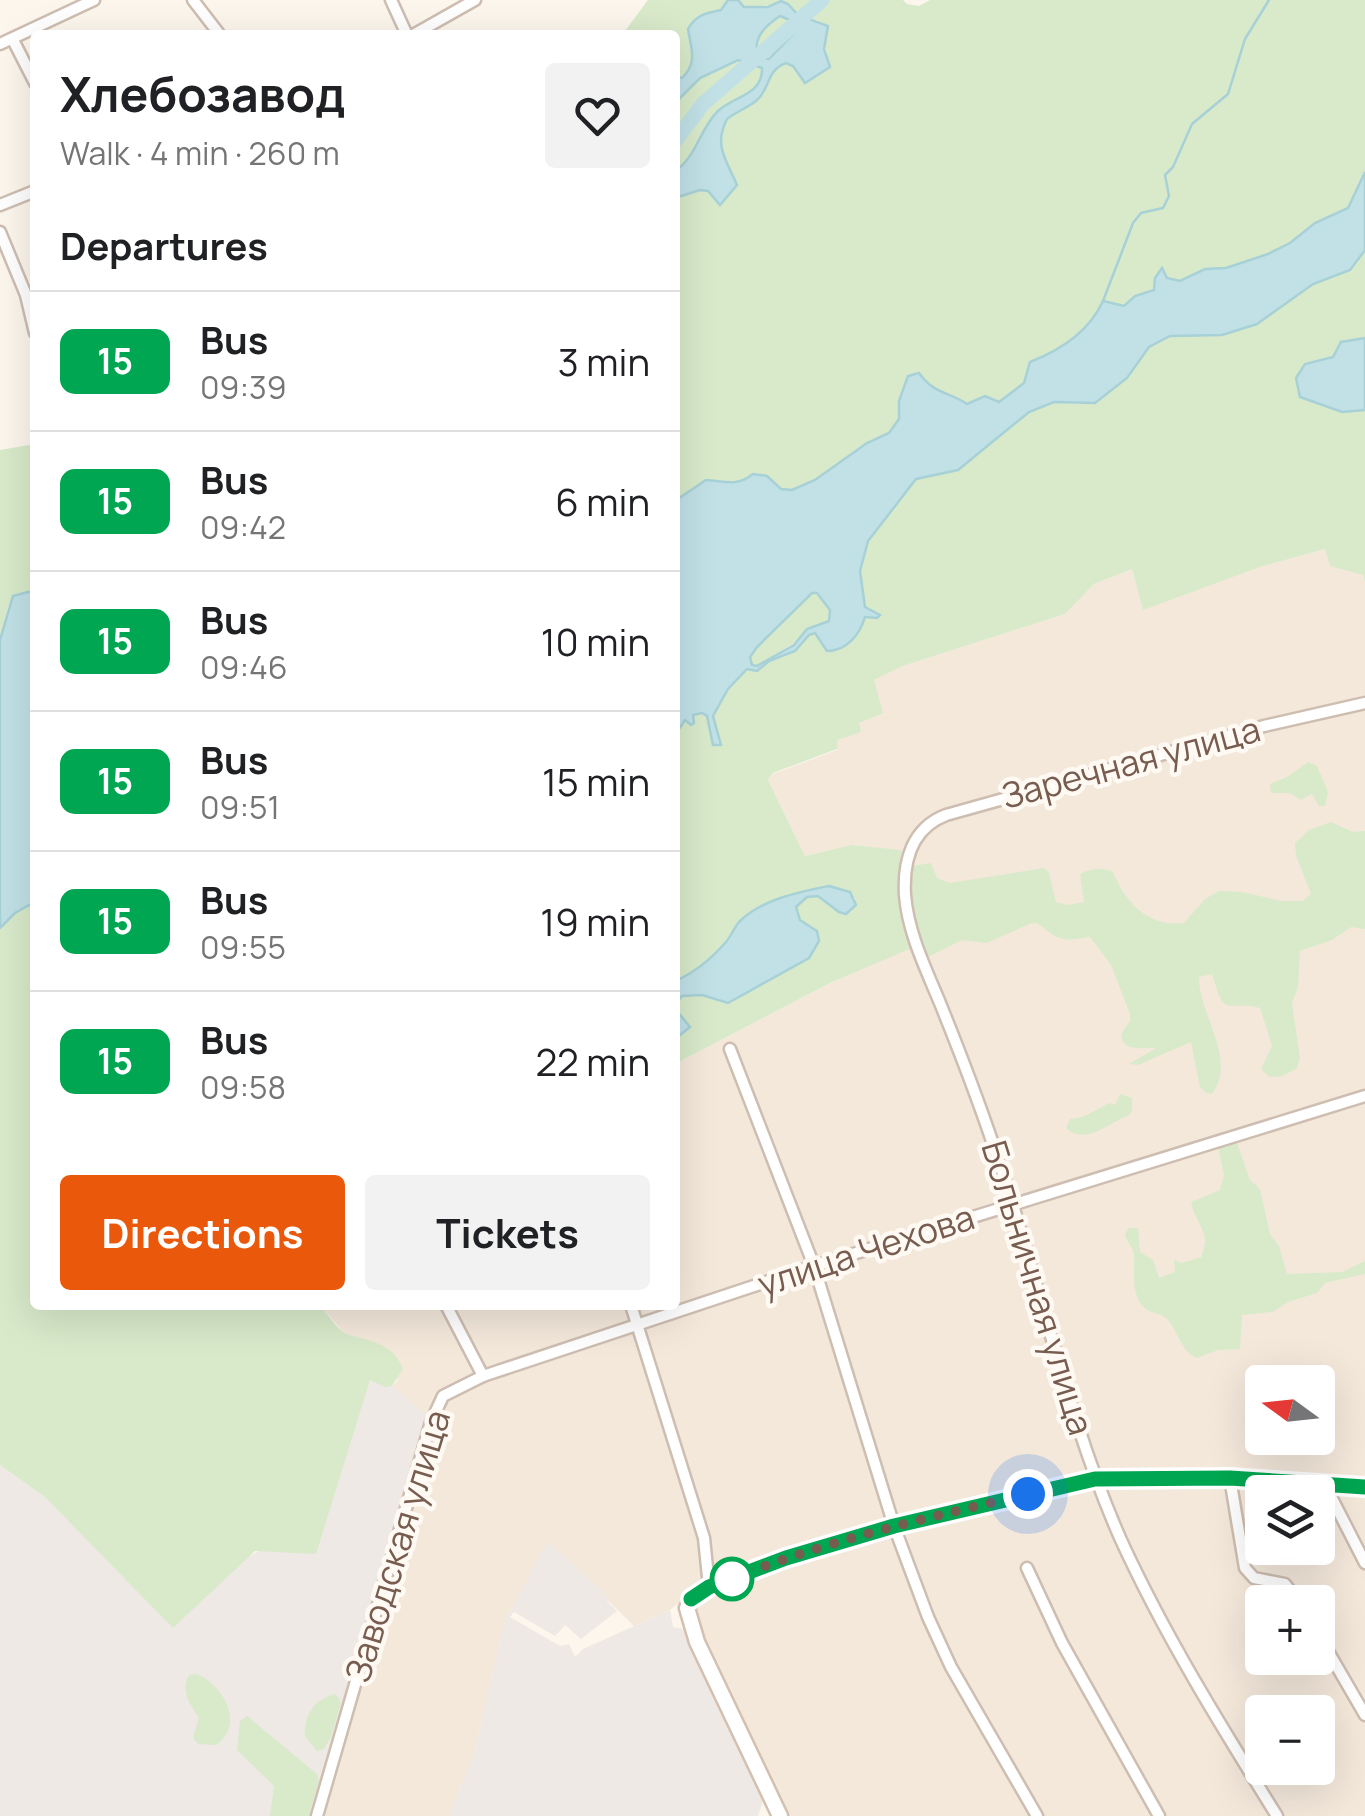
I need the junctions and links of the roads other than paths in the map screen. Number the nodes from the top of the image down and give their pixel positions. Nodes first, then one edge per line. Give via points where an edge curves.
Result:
1 (94, 0) edge
2 (193, 0) edge
3 (391, 0) edge
4 (476, 0) edge
5 (431, 24) junction
6 (33, 30) edge
7 (216, 30) edge
8 (407, 30) edge
9 (420, 30) edge
10 (436, 30) edge
11 (30, 32) edge
12 (13, 40) junction
13 (0, 44) edge
14 (30, 73) edge
15 (30, 193) edge
16 (0, 206) edge
17 (0, 232) edge
18 (30, 291) edge
19 (1365, 703) edge
20 (910, 848) joint
21 (730, 1049) dead end
22 (1365, 1096) edge
23 (1014, 1203) junction
24 (814, 1266) junction
25 (449, 1310) edge
26 (633, 1310) edge
27 (639, 1325) junction
28 (483, 1376) junction
29 (1230, 1478) junction
30 (1095, 1479) junction
31 (1245, 1479) edge
32 (1335, 1484) edge
33 (1365, 1487) edge
34 (1335, 1504) edge
35 (894, 1526) junction
36 (1365, 1563) edge
37 (1028, 1568) dead end
38 (1286, 1585) edge
39 (709, 1587) junction
40 (1335, 1663) edge
41 (1365, 1715) edge
42 (317, 1816) edge
43 (780, 1816) edge
44 (1037, 1816) edge
45 (1159, 1816) edge
46 (1277, 1816) edge

1 - 6 street
2 - 7 street
3 - 8 street
4 - 5 street
5 - 9 street
5 - 10 street
11 - 12 street
12 - 13 street
12 - 14 street
15 - 16 street
17 - 18 street
19 - 20 street, Заречная улица via 946,814
20 - 23 street, Больничная улица via 910,924
21 - 24 street
22 - 23 street, улица Чехова
23 - 24 street, улица Чехова
23 - 30 street, Больничная улица
24 - 27 street, улица Чехова
24 - 35 street
25 - 28 street, Заводская улица
26 - 27 street
27 - 28 street, улица Чехова
27 - 39 street via 704,1538
28 - 42 street, Заводская улица via 436,1405
29 - 30 street
29 - 31 street
29 - 38 street via 1247,1572
30 - 35 street
30 - 46 street, Больничная улица via 1189,1674
32 - 33 street
34 - 36 street
35 - 39 street
35 - 44 street via 951,1667
37 - 45 street via 1062,1644
39 - 43 street via 687,1608 697,1642
40 - 41 street

